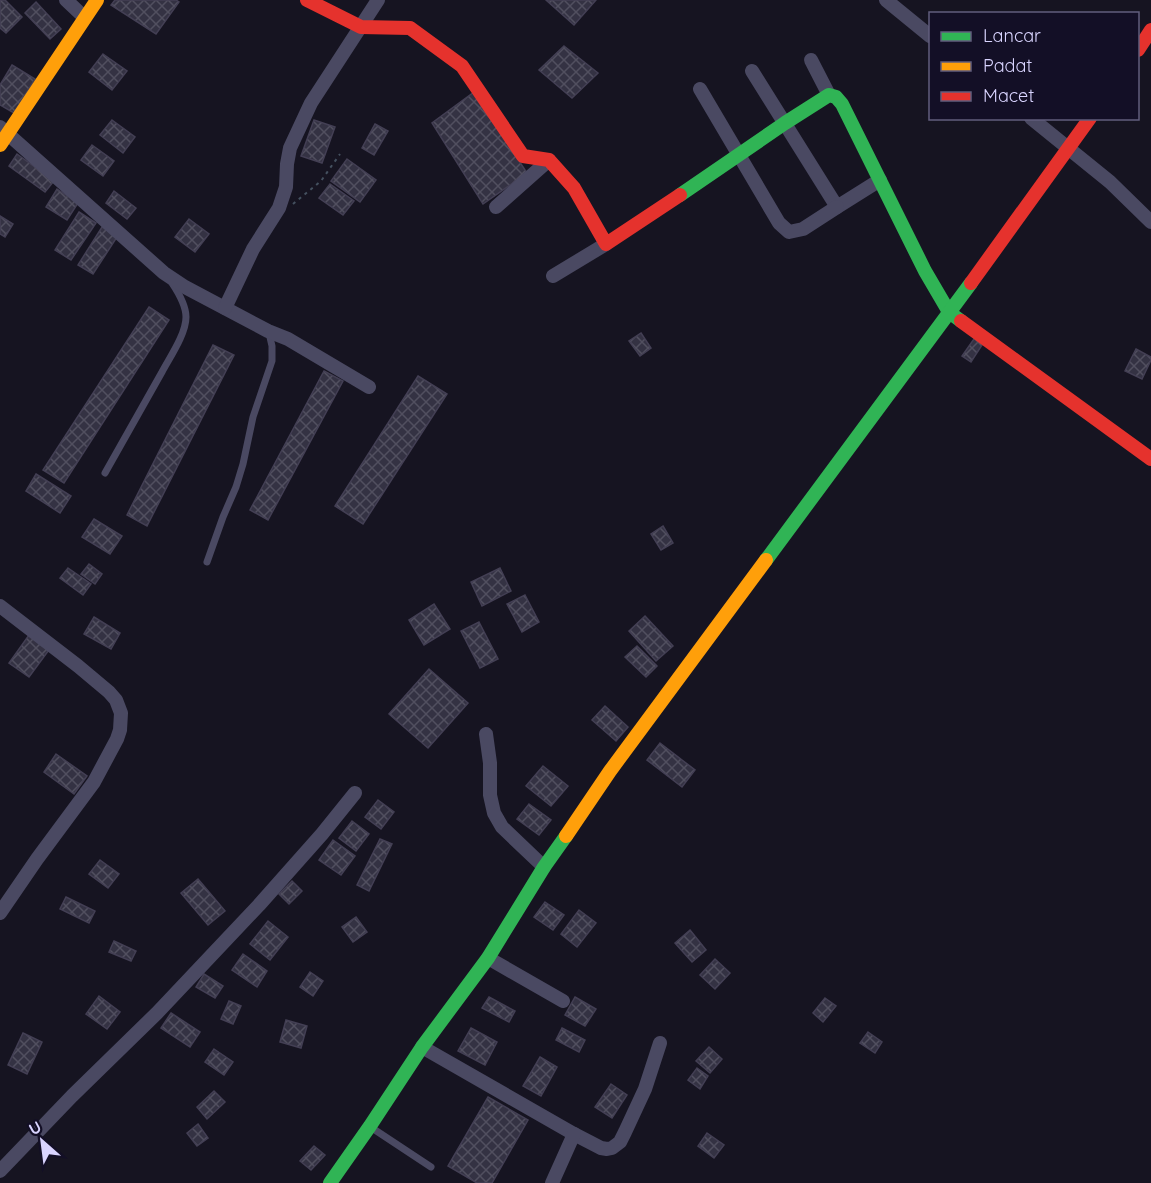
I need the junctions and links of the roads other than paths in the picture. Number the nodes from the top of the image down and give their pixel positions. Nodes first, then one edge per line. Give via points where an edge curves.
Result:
1 (66, 0) edge
2 (97, 0) edge
3 (307, 0) edge
4 (378, 0) edge
5 (886, 0) edge
6 (84, 17) junction
7 (361, 27) junction
8 (1151, 30) edge
9 (929, 35) edge
10 (1139, 47) edge
11 (811, 60) dead end
12 (752, 70) dead end
13 (700, 88) dead end
14 (829, 95) junction
15 (1033, 120) edge
16 (1089, 120) edge
17 (785, 123) junction
18 (2, 135) edge
19 (1068, 149) junction
20 (740, 155) junction
21 (549, 160) junction
22 (880, 180) junction
23 (496, 207) dead end
24 (837, 207) junction
25 (1151, 222) edge
26 (606, 244) junction
27 (164, 273) junction
28 (552, 276) dead end
29 (225, 308) junction
30 (949, 312) junction
31 (268, 331) junction
32 (369, 387) dead end
33 (1151, 459) edge
34 (105, 473) dead end
35 (207, 562) dead end
36 (0, 606) edge
37 (486, 734) dead end
38 (355, 793) dead end
39 (544, 867) junction
40 (0, 913) edge
41 (488, 957) junction
42 (563, 1001) dead end
43 (660, 1043) dead end
44 (422, 1047) junction
45 (370, 1126) junction
46 (574, 1134) junction
47 (431, 1167) dead end
48 (0, 1172) edge
49 (330, 1183) edge
50 (552, 1183) edge

1 - 6 street
2 - 6 street
3 - 7 street
4 - 7 street
5 - 9 street
6 - 18 street
7 - 21 street via 410,28 462,66 523,156
7 - 29 street via 311,103 290,148 286,187 279,208 253,249
8 - 10 street
11 - 14 street
12 - 17 street
13 - 20 street
14 - 17 street
14 - 22 street via 842,104
15 - 19 street
16 - 19 street
17 - 20 street
17 - 24 street
18 - 27 street
19 - 25 street
19 - 30 street
20 - 24 street via 779,223 789,232 803,229
20 - 26 street
21 - 23 street
21 - 26 street via 574,188
22 - 24 street
22 - 30 street
26 - 28 street
27 - 29 street
27 - 34 lane via 184,308 184,327
29 - 31 street
30 - 33 street
30 - 39 street via 694,655
31 - 32 street
31 - 35 lane via 272,361 236,487
36 - 40 street via 110,692 121,713 117,740 94,782
37 - 39 street via 494,813 505,830
38 - 48 street via 259,905
39 - 41 street
41 - 42 street
41 - 44 street
43 - 46 street via 645,1089 620,1142 612,1148 601,1148
44 - 45 street
44 - 46 street
45 - 47 lane
45 - 49 street
46 - 50 street

